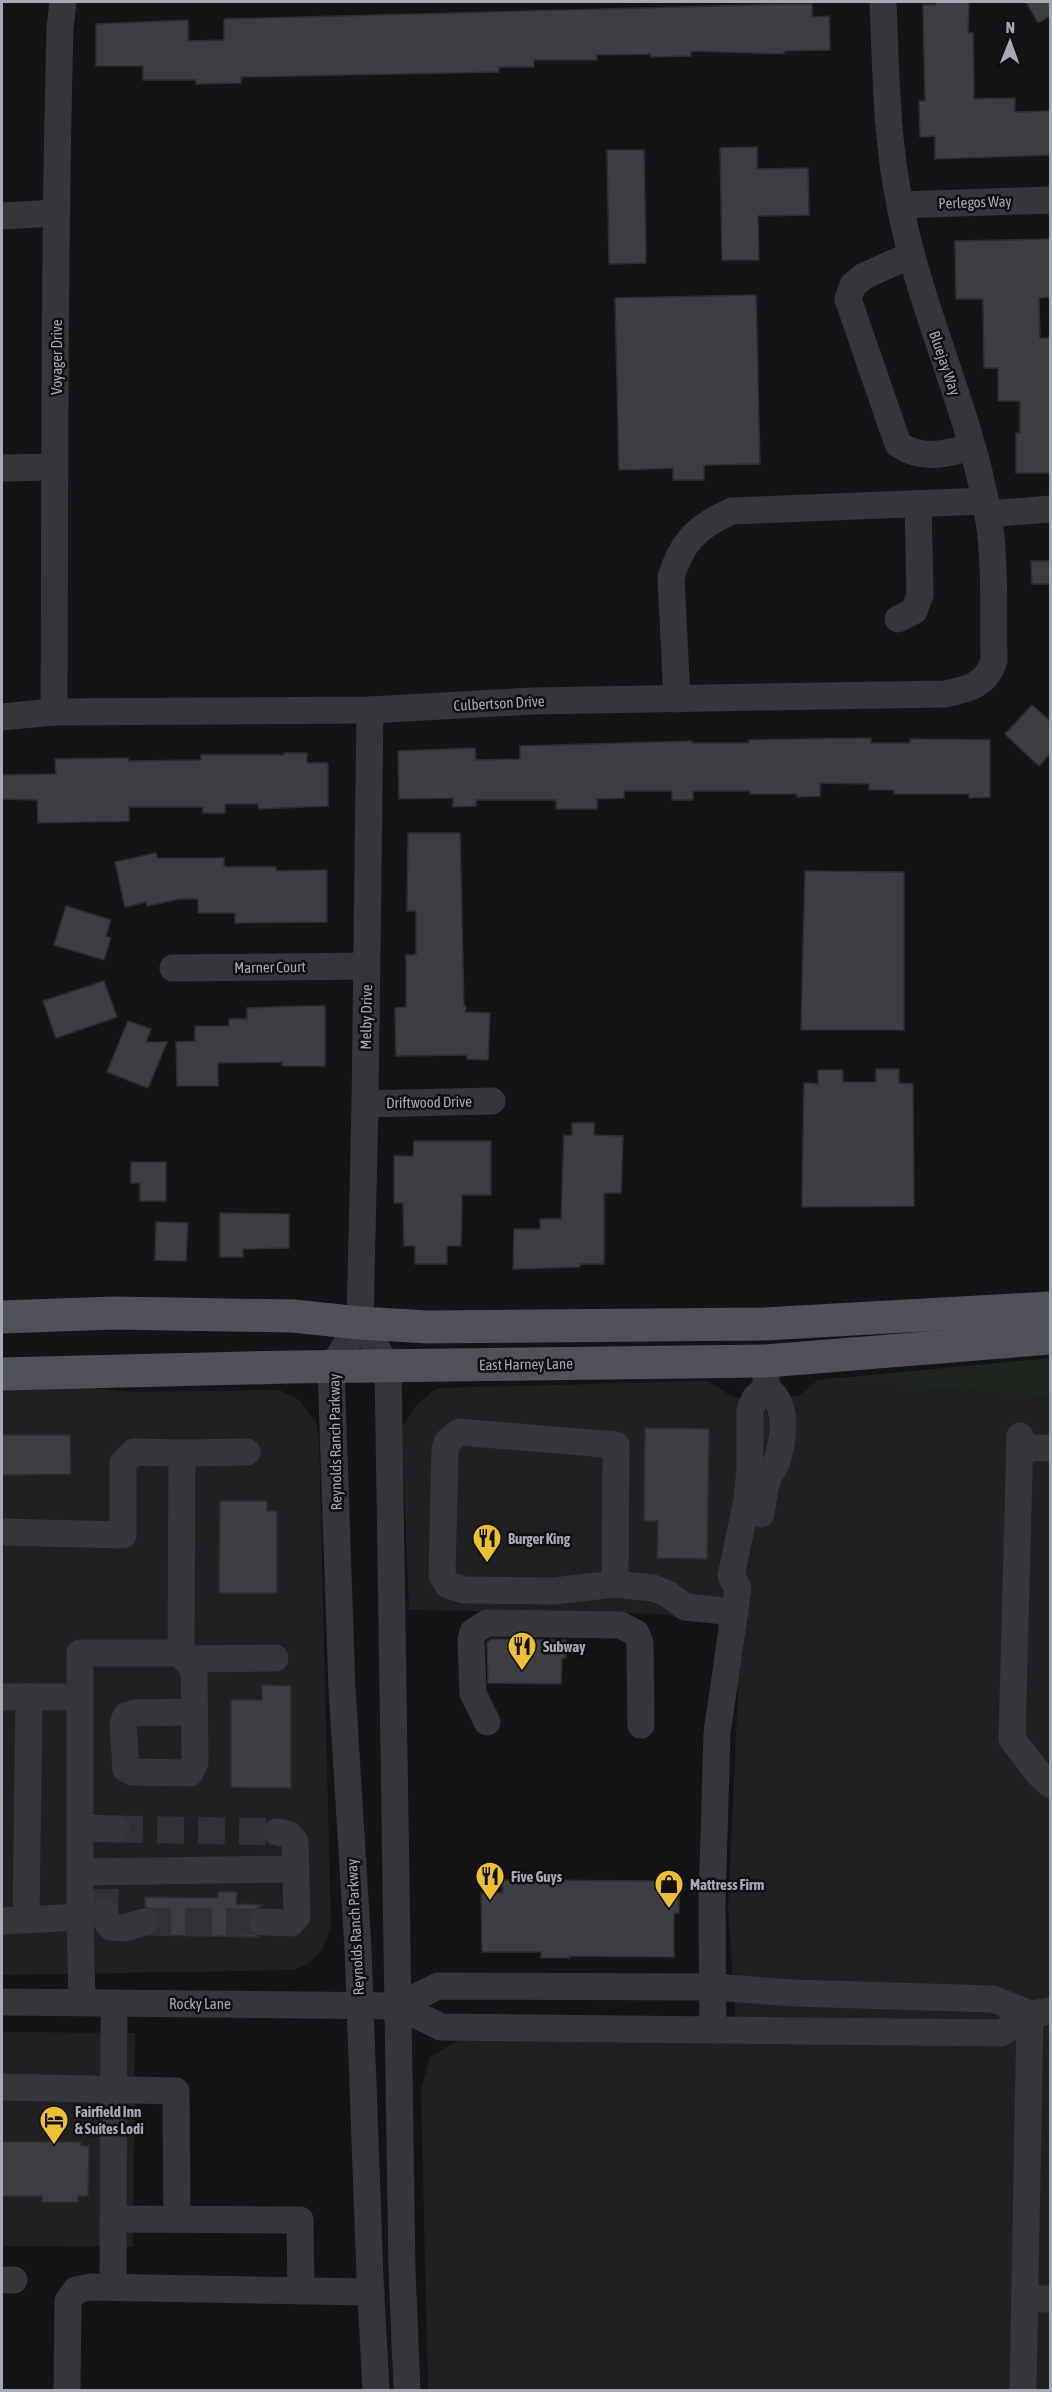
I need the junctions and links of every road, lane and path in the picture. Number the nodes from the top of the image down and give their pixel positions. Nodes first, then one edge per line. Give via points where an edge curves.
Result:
1 (63, 2) edge
2 (883, 2) edge
3 (1050, 200) edge
4 (900, 205) junction
5 (55, 213) junction
6 (2, 216) edge
7 (911, 255) junction
8 (972, 447) junction
9 (55, 467) junction
10 (2, 468) edge
11 (918, 504) junction
12 (986, 508) junction
13 (1050, 510) edge
14 (898, 619) dead end
15 (945, 694) joint
16 (677, 699) junction
17 (370, 710) junction
18 (54, 712) junction
19 (2, 717) edge
20 (367, 966) junction
21 (173, 968) dead end
22 (492, 1101) dead end
23 (365, 1104) junction
24 (1050, 1308) edge
25 (2, 1317) edge
26 (360, 1323) junction
27 (1050, 1338) edge
28 (388, 1366) junction
29 (332, 1368) junction
30 (2, 1374) edge
31 (766, 1374) junction
32 (1050, 1448) edge
33 (247, 1452) dead end
34 (182, 1453) junction
35 (2, 1532) edge
36 (615, 1584) junction
37 (736, 1600) junction
38 (183, 1656) junction
39 (275, 1658) dead end
40 (2, 1697) edge
41 (29, 1697) junction
42 (80, 1697) junction
43 (194, 1712) dead end
44 (487, 1722) dead end
45 (641, 1725) dead end
46 (1050, 1784) edge
47 (80, 1828) junction
48 (116, 1829) tunnel mouth
49 (277, 1832) tunnel mouth
50 (296, 1869) junction
51 (95, 1893) junction
52 (14, 1921) edge
53 (144, 1922) tunnel mouth
54 (262, 1922) tunnel mouth
55 (713, 1987) junction
56 (2, 2002) edge
57 (82, 2002) junction
58 (114, 2003) junction
59 (359, 2006) junction
60 (398, 2006) junction
61 (1040, 2013) edge
62 (713, 2030) junction
63 (2, 2087) edge
64 (113, 2088) junction
65 (113, 2219) junction
66 (177, 2219) junction
67 (113, 2287) junction
68 (301, 2290) junction
69 (371, 2292) junction
70 (1037, 2299) edge
71 (67, 2391) edge
72 (376, 2391) edge
73 (407, 2391) edge
74 (1023, 2391) edge

1 - 5 street, Voyager Drive
2 - 4 street, Bluejay Way via 888,135
3 - 4 street, Perlegos Way
4 - 7 street, Bluejay Way
5 - 6 street
5 - 9 street, Voyager Drive
7 - 8 street, Bluejay Way
7 - 8 street via 864,276 853,285 848,299 898,444 910,453 934,454
8 - 12 street, Bluejay Way
9 - 10 street
9 - 18 street, Voyager Drive
11 - 12 street
11 - 14 street via 920,595 914,611
11 - 16 street via 732,511 688,539 676,559 671,578
12 - 13 street
12 - 15 street, Bluejay Way via 992,549 994,660 982,681
15 - 16 street, Culbertson Drive
16 - 17 street, Culbertson Drive via 533,701
17 - 18 street, Culbertson Drive
17 - 20 street, Melby Drive
18 - 19 street, Culbertson Drive
20 - 21 street, Marner Court
20 - 23 street, Melby Drive
22 - 23 street, Driftwood Drive
23 - 26 street, Melby Drive
24 - 26 main road via 764,1324 428,1327
25 - 26 main road via 114,1313 293,1316
26 - 28 street
26 - 29 street, Reynolds Ranch Parkway
27 - 31 main road, East Harney Lane
28 - 29 main road, East Harney Lane
28 - 31 main road, East Harney Lane
28 - 60 street
29 - 30 main road, East Harney Lane
29 - 59 street, Reynolds Ranch Parkway via 342,1689
31 - 37 street via 750,1409 748,1492 731,1576
32 - 46 street via 1020,1442 1012,1738
33 - 34 street
34 - 35 street via 134,1452 123,1463 123,1535
34 - 38 street
36 - 36 street via 616,1445 459,1432 447,1442 442,1575 448,1585 464,1590 554,1591
36 - 37 street via 653,1588 685,1607
37 - 55 street via 717,1733
38 - 39 street
38 - 42 street via 80,1653
38 - 43 street via 194,1670
40 - 41 street
41 - 42 street
41 - 52 street
42 - 47 street
44 - 45 street via 473,1693 473,1632 487,1623 620,1624 636,1633 640,1643
47 - 48 street
47 - 51 street
49 - 50 street via 288,1834 295,1842
50 - 51 street
50 - 54 street via 297,1916 291,1923
51 - 52 street
51 - 53 street via 111,1927
51 - 57 street
55 - 60 street via 438,1986
55 - 61 street via 993,1998
55 - 62 street
56 - 57 street, Rocky Lane
57 - 58 street, Rocky Lane
58 - 59 street, Rocky Lane
58 - 64 street
59 - 60 street, Rocky Lane
59 - 69 street, Reynolds Ranch Parkway
60 - 62 street via 441,2026
60 - 73 street
61 - 62 street via 1001,2032
61 - 70 street
63 - 64 street
64 - 65 street
64 - 66 street via 176,2091
65 - 66 street
65 - 67 street
66 - 68 street via 300,2220
67 - 68 street
67 - 71 street via 76,2290 68,2301
68 - 69 street
69 - 72 street, Reynolds Ranch Parkway
70 - 74 street

